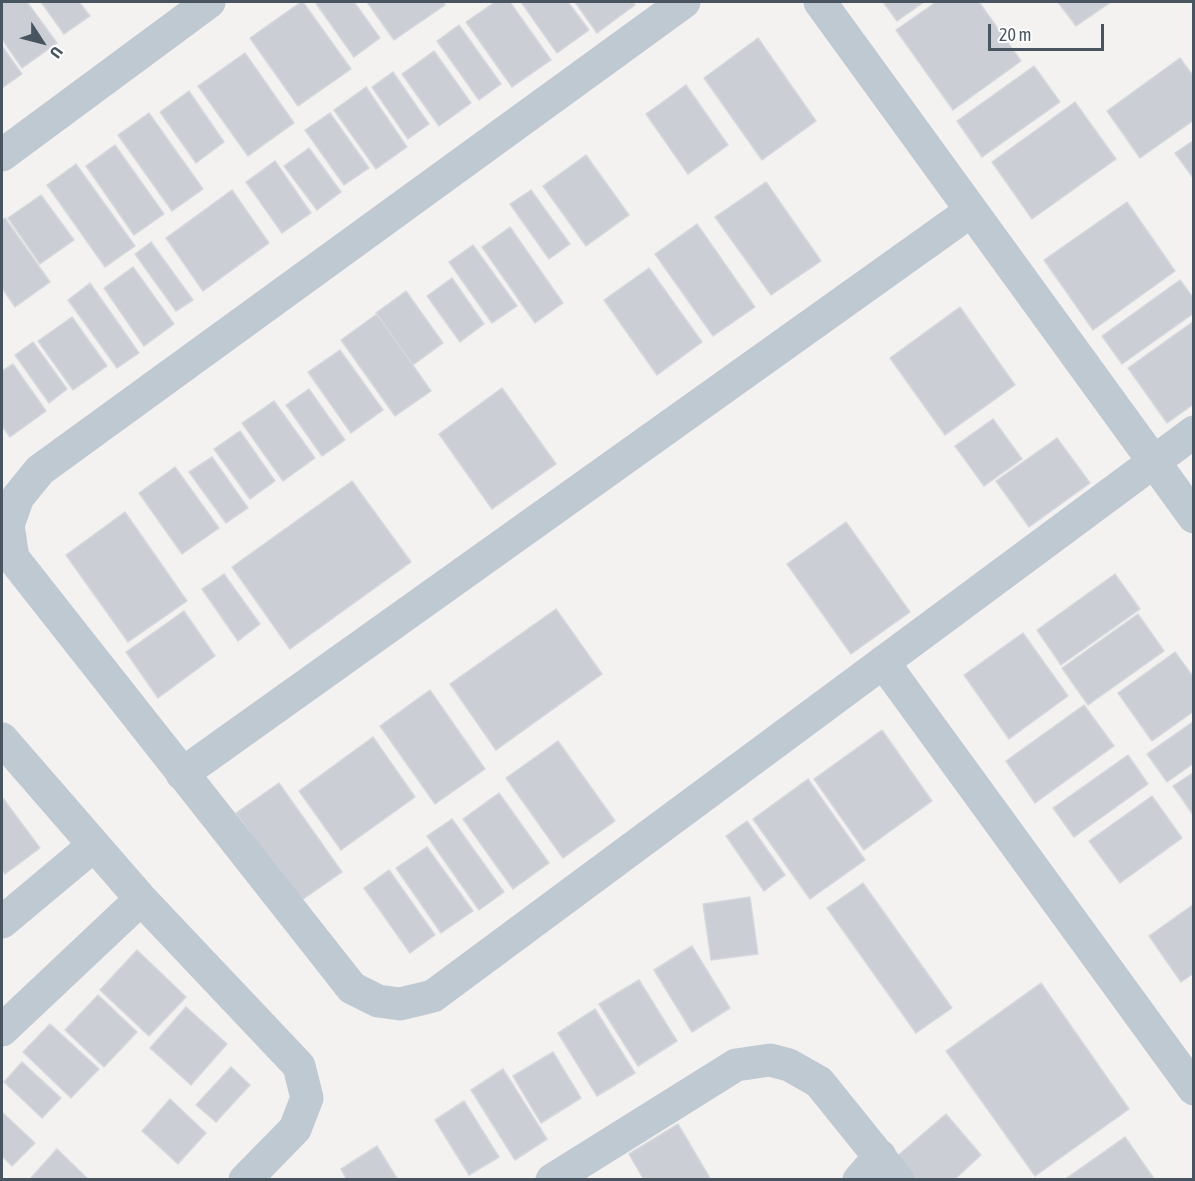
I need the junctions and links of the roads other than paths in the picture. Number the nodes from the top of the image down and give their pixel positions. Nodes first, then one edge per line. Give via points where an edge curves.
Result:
1 (209, 2) edge
2 (684, 2) edge
3 (820, 2) edge
4 (2, 155) edge
5 (971, 210) junction
6 (1194, 432) edge
7 (1153, 462) junction
8 (1194, 517) edge
9 (883, 662) junction
10 (2, 739) edge
11 (182, 774) junction
12 (93, 846) junction
13 (141, 899) junction
14 (2, 922) edge
15 (2, 1030) edge
16 (1194, 1089) edge
17 (879, 1172) edge
18 (245, 1179) edge
19 (552, 1179) edge

1 - 4 street
2 - 11 street via 40,470 18,497 8,525 12,558
3 - 5 street
5 - 7 street
5 - 11 street
6 - 7 street
7 - 8 street
7 - 9 street
9 - 11 street via 433,996 400,1004 378,1001 352,988
9 - 16 street
10 - 12 street
12 - 13 street
12 - 14 street
13 - 15 street
13 - 18 street via 299,1065 307,1098 295,1129
17 - 19 street via 819,1082 789,1065 770,1060 736,1065

